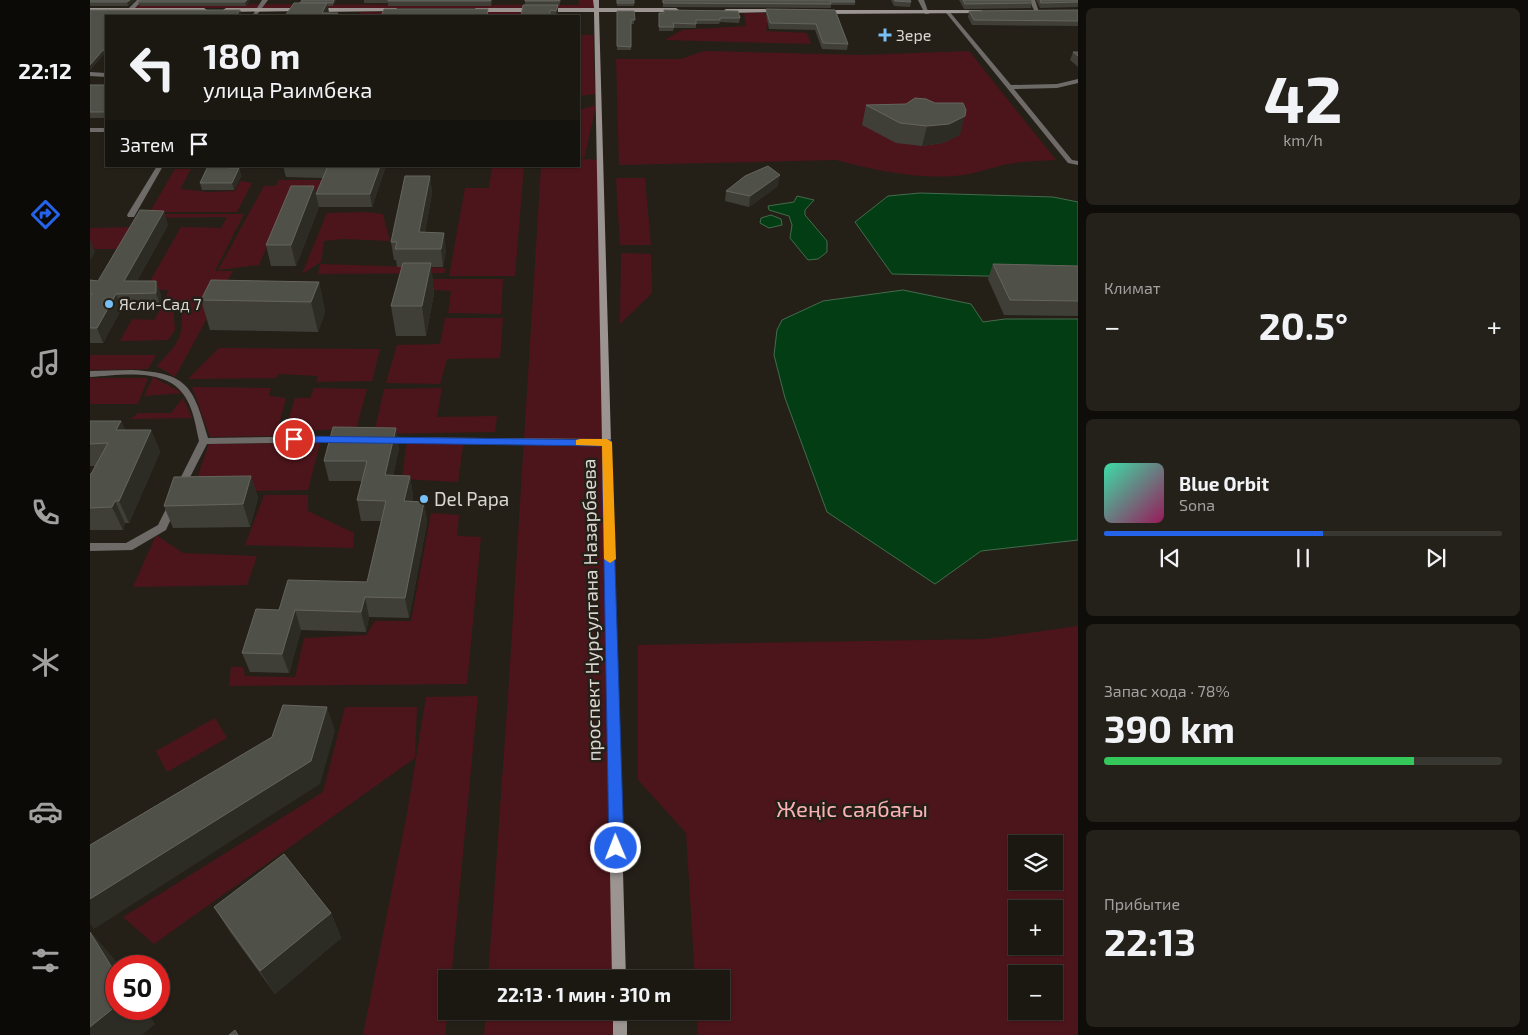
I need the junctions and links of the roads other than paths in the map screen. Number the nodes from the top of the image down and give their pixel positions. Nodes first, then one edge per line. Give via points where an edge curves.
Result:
1 (140, 0) edge
2 (264, 0) edge
3 (596, 0) edge
4 (921, 0) edge
5 (1032, 0) edge
6 (90, 10) edge
7 (130, 10) junction
8 (208, 10) edge
9 (218, 10) edge
10 (258, 10) junction
11 (401, 10) edge
12 (468, 10) edge
13 (596, 10) junction
14 (683, 10) edge
15 (722, 11) edge
16 (790, 11) edge
17 (1037, 11) junction
18 (1045, 11) edge
19 (820, 12) edge
20 (988, 12) edge
21 (1027, 12) edge
22 (927, 13) junction
23 (949, 13) junction
24 (255, 15) edge
25 (90, 74) edge
26 (105, 75) edge
27 (1078, 81) edge
28 (1008, 87) junction
29 (90, 130) edge
30 (105, 130) edge
31 (1078, 163) edge
32 (159, 167) edge
33 (131, 215) dead end
34 (90, 374) edge
35 (356, 439) edge
36 (376, 440) edge
37 (204, 441) junction
38 (607, 442) junction
39 (90, 547) edge
40 (619, 970) edge
41 (620, 1020) edge
42 (620, 1035) edge

1 - 7 street
2 - 10 street
3 - 13 main road, проспект Нурсултана Назарбаева
4 - 22 street
5 - 17 street
6 - 7 main road
7 - 8 main road
9 - 10 main road
10 - 11 main road
10 - 24 street
12 - 13 main road
13 - 14 main road
13 - 38 main road, проспект Нурсултана Назарбаева
15 - 16 main road
17 - 18 main road
17 - 21 main road
19 - 22 main road
20 - 23 main road
22 - 23 main road
23 - 28 street
25 - 26 street
27 - 28 street via 1057,86
28 - 31 street via 1070,162
29 - 30 street
32 - 33 street
34 - 37 street via 153,373 179,383 192,399
35 - 37 street
36 - 38 street
37 - 39 street via 162,527 128,547
38 - 40 main road, проспект Нурсултана Назарбаева
41 - 42 main road

